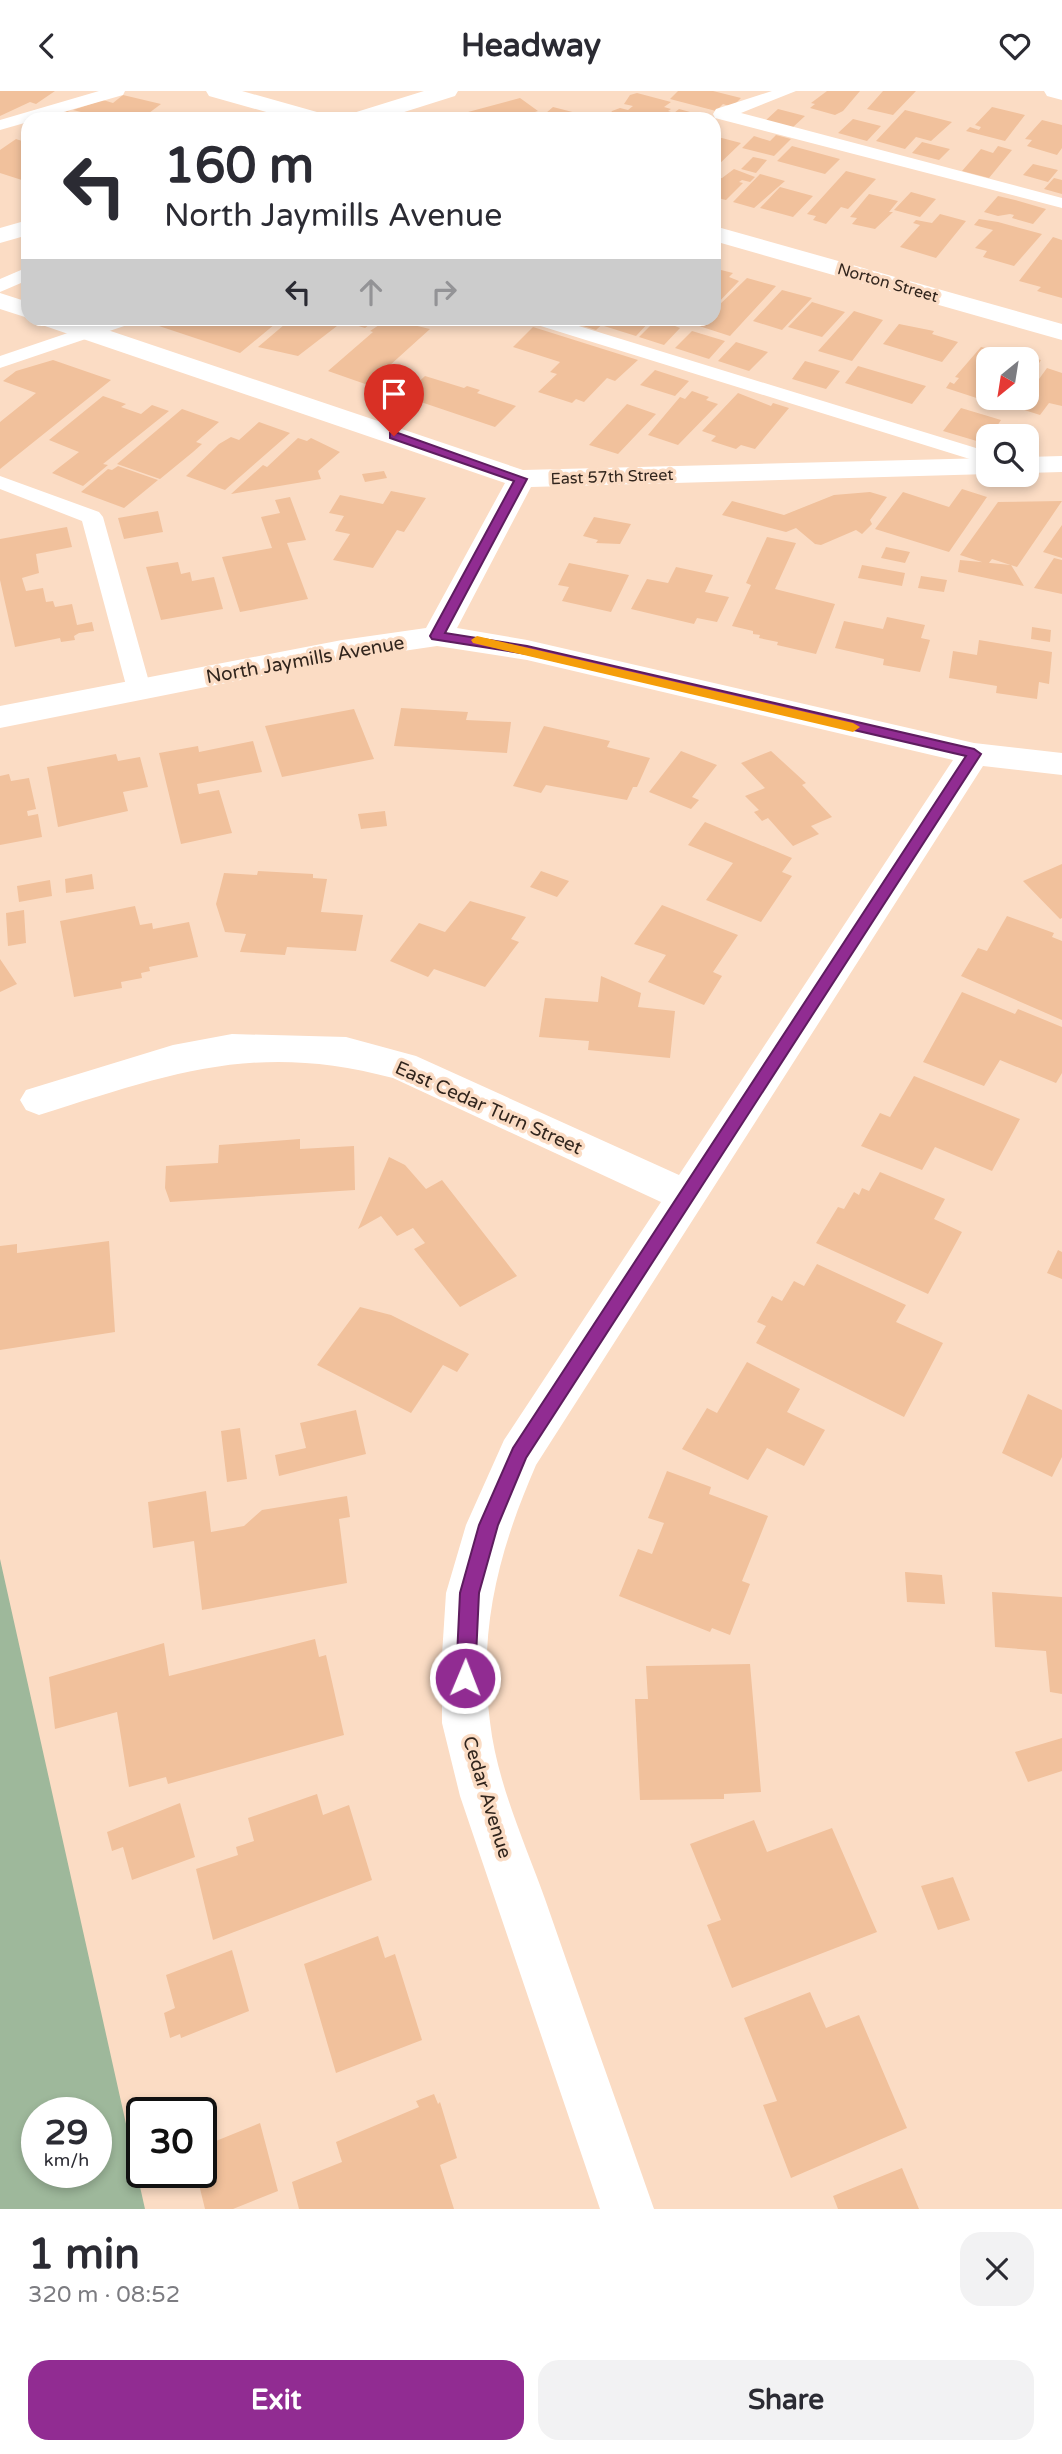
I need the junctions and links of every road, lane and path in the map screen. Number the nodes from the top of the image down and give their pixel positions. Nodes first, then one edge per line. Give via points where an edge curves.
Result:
1 (117, 91) edge
2 (217, 91) edge
3 (446, 91) edge
4 (788, 91) edge
5 (1055, 91) edge
6 (1062, 93) edge
7 (45, 112) edge
8 (291, 112) edge
9 (380, 112) edge
10 (721, 114) edge
11 (721, 118) edge
12 (21, 119) edge
13 (0, 125) edge
14 (1062, 203) edge
15 (21, 229) edge
16 (721, 235) edge
17 (0, 236) edge
18 (21, 276) edge
19 (0, 286) edge
20 (0, 300) edge
21 (21, 308) edge
22 (71, 326) edge
23 (106, 326) edge
24 (561, 326) edge
25 (89, 332) junction
26 (1062, 332) edge
27 (0, 362) edge
28 (976, 455) edge
29 (1062, 464) edge
30 (1039, 465) edge
31 (976, 466) edge
32 (521, 479) junction
33 (0, 482) edge
34 (437, 636) junction
35 (139, 689) junction
36 (0, 717) edge
37 (974, 754) junction
38 (1062, 764) edge
39 (39, 1100) dead end
40 (687, 1196) junction
41 (627, 2209) edge

1 - 7 lane
2 - 8 street
3 - 9 street
4 - 10 lane
5 - 6 street
11 - 14 lane
12 - 13 lane
15 - 17 street
16 - 26 street, Norton Street
18 - 19 lane
20 - 21 street
22 - 25 street, East 57th Street
23 - 25 lane
24 - 28 lane
25 - 27 lane
25 - 32 street, East 57th Street
29 - 30 street
31 - 32 street, East 57th Street
32 - 34 street
33 - 35 lane via 92,517
34 - 35 street, North Jaymills Avenue
34 - 37 street, North Jaymills Avenue via 527,650
35 - 36 street, North Jaymills Avenue
37 - 38 street, North Jaymills Avenue
37 - 40 street, Cedar Avenue
39 - 40 street, East Cedar Turn Street via 173,1059 232,1048 346,1051 403,1066
40 - 41 street, Cedar Avenue via 519,1454 488,1525 469,1593 465,1655 466,1723 484,1796

